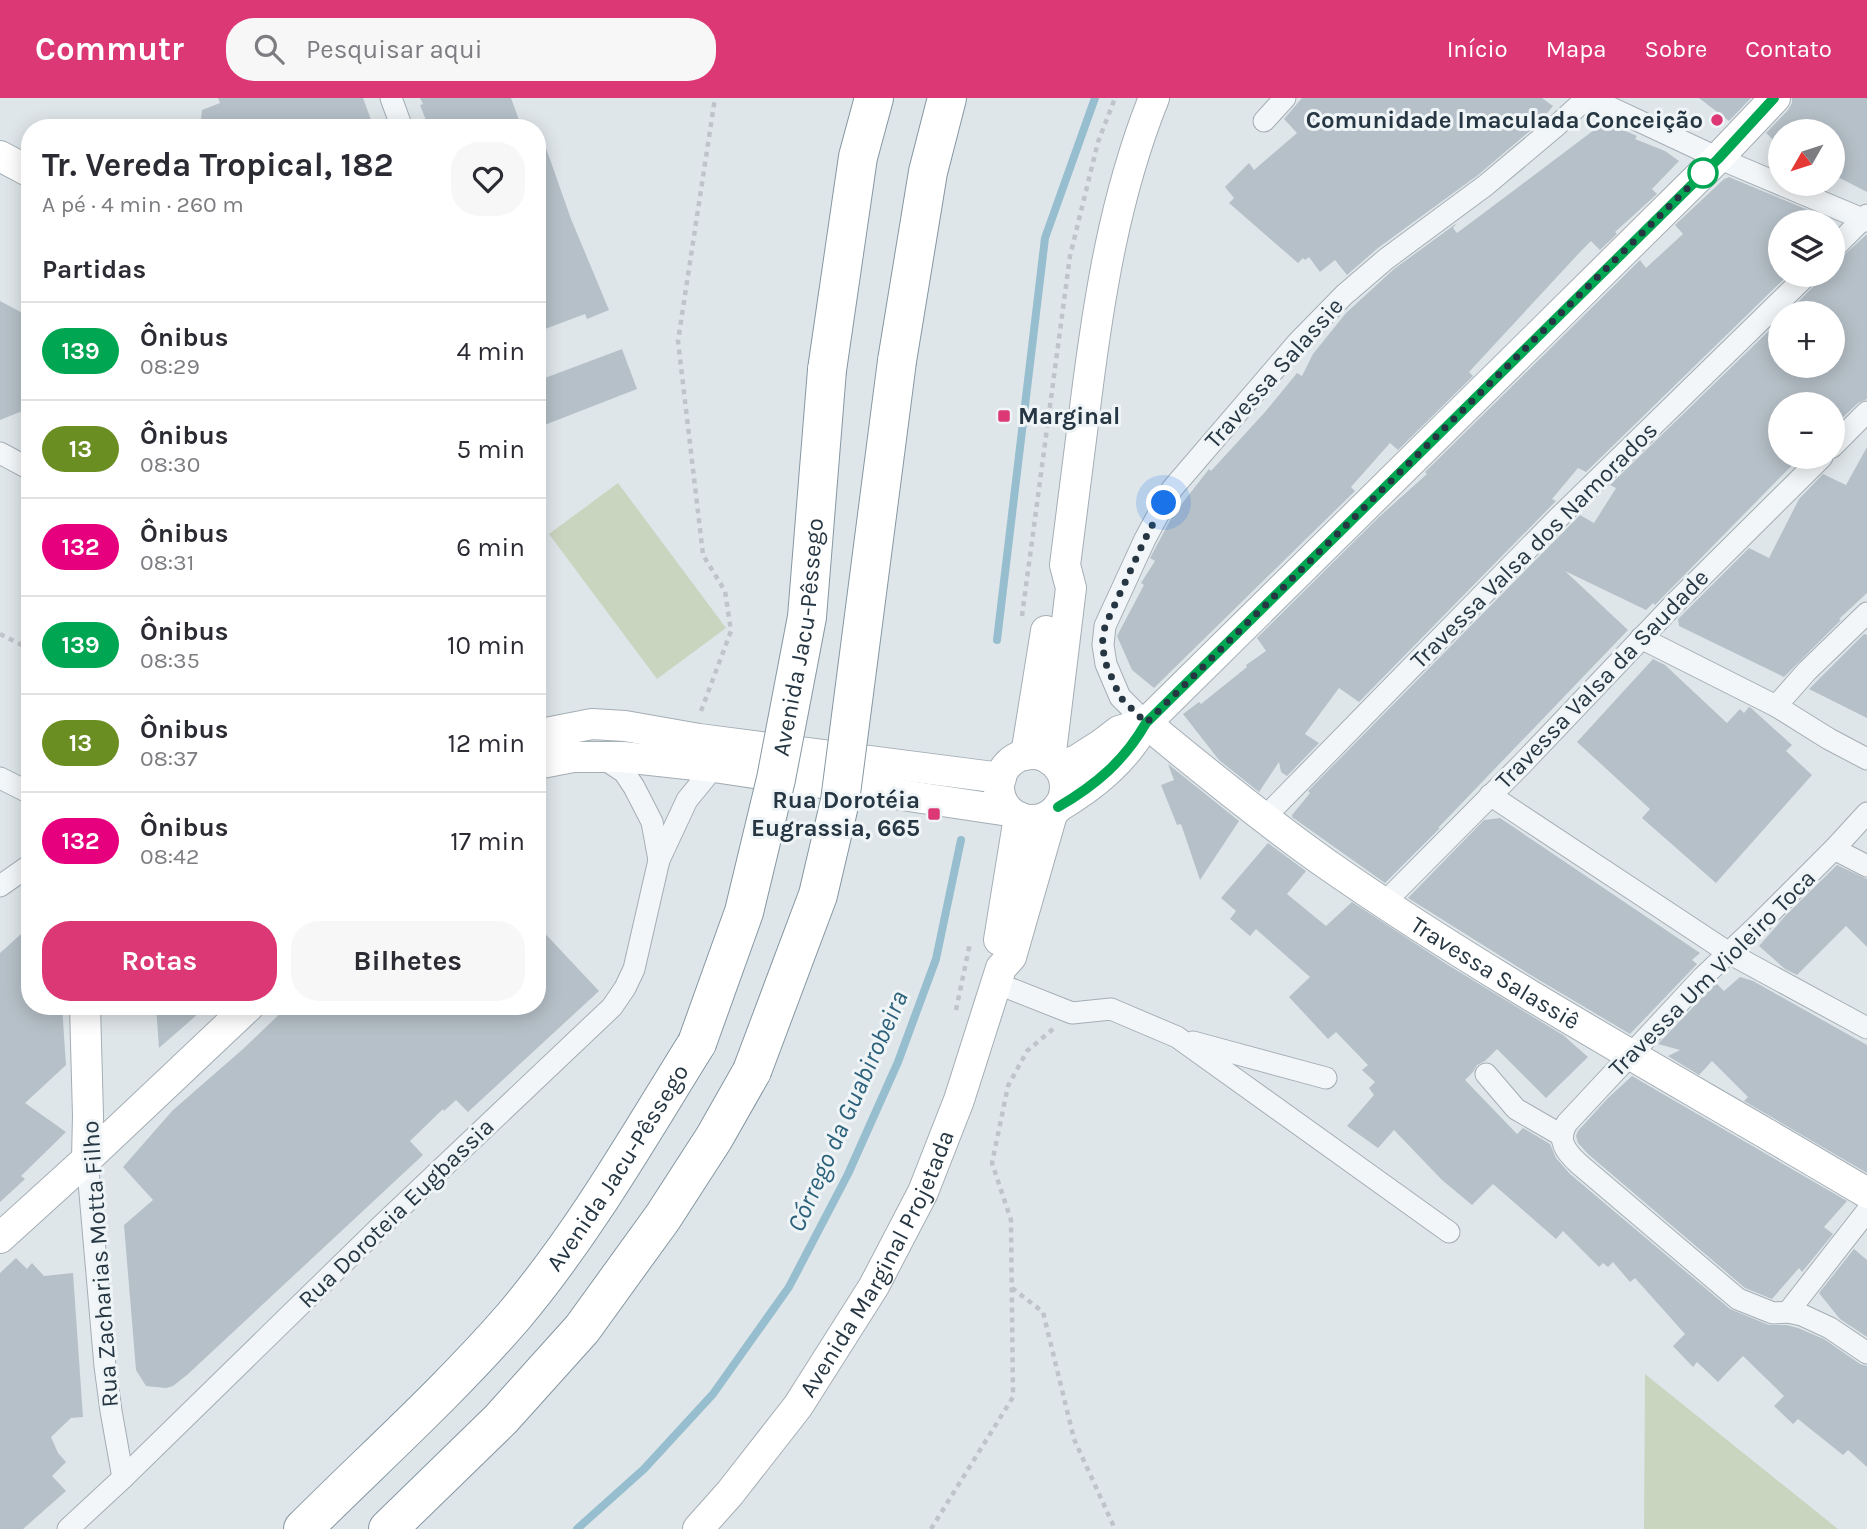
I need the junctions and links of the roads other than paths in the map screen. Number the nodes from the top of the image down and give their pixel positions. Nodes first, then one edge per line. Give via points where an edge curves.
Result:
1 (391, 98) edge
2 (874, 98) edge
3 (947, 98) edge
4 (1154, 98) edge
5 (1285, 98) edge
6 (1588, 98) edge
7 (1774, 98) edge
8 (399, 119) edge
9 (1264, 121) dead end
10 (0, 156) edge
11 (1718, 159) junction
12 (21, 167) edge
13 (1866, 219) edge
14 (1845, 238) edge
15 (1795, 287) edge
16 (1867, 412) edge
17 (1845, 434) edge
18 (0, 453) edge
19 (21, 464) edge
20 (1810, 469) edge
21 (1867, 613) edge
22 (1641, 638) junction
23 (1776, 706) junction
24 (1146, 723) junction
25 (546, 733) edge
26 (601, 757) junction
27 (1867, 759) edge
28 (1044, 761) junction
29 (546, 762) edge
30 (714, 767) junction
31 (0, 778) edge
32 (1001, 778) junction
33 (21, 788) edge
34 (1490, 795) junction
35 (1055, 811) junction
36 (1867, 813) edge
37 (1014, 814) junction
38 (1264, 818) junction
39 (1834, 849) junction
40 (659, 860) junction
41 (1867, 866) edge
42 (21, 871) edge
43 (0, 886) edge
44 (1384, 902) junction
45 (1729, 953) junction
46 (999, 976) junction
47 (85, 1015) edge
48 (239, 1015) edge
49 (1867, 1028) edge
50 (1177, 1037) junction
51 (1630, 1055) junction
52 (1486, 1074) dead end
53 (1326, 1077) dead end
54 (1561, 1135) junction
55 (87, 1159) junction
56 (1867, 1192) edge
57 (1867, 1211) edge
58 (1449, 1232) dead end
59 (0, 1238) edge
60 (1788, 1312) junction
61 (1867, 1353) edge
62 (123, 1478) junction
63 (68, 1529) edge
64 (303, 1529) edge
65 (388, 1529) edge
66 (698, 1529) edge

1 - 8 street
2 - 64 highway, Avenida Jacu-Pêssego, bridge via 858,157 827,370 807,617 779,766 744,912 697,1043 559,1259 513,1316
3 - 65 highway, bridge via 928,172 897,361 840,801 818,895 752,1071 663,1217 582,1329 501,1419
4 - 28 main road via 1112,235 1095,328 1065,565 1053,582
5 - 9 street
6 - 11 street
6 - 24 street, Travessa Salassie via 1486,185 1386,258 1344,295 1172,489 1105,626 1102,645 1120,697
7 - 11 main road
10 - 12 main road
11 - 13 street
11 - 24 main road
13 - 14 street
15 - 38 street, Travessa Valsa dos Namorados
16 - 17 street
18 - 19 street
20 - 22 street, Travessa Valsa da Saudade
21 - 23 street
22 - 23 street
22 - 34 street, Travessa Valsa da Saudade
23 - 27 street
24 - 28 main road via 1119,731 1077,760
24 - 35 main road via 1133,745 1102,778
24 - 38 main road, Travessa Salassiê
25 - 32 main road via 592,724 625,726
26 - 29 main road
26 - 30 main road
26 - 40 street, Rua Doroteia Eugbassia via 624,772 634,787 652,822
28 - 32 main road via 1015,760
28 - 35 main road via 1062,774 1065,791
30 - 37 main road
30 - 40 street, Rua Doroteia Eugbassia via 687,800
31 - 33 street
32 - 37 main road via 999,791
34 - 44 street, Travessa Valsa da Saudade
34 - 45 street
35 - 37 main road via 1036,820
35 - 46 main road, Avenida Marginal Projetada via 1011,957
36 - 39 street, Travessa Um Violeiro Toca
37 - 46 main road, Avenida Marginal Projetada via 997,952
38 - 44 main road, Travessa Salassiê
39 - 41 street
39 - 45 street, Travessa Um Violeiro Toca
40 - 62 street, Rua Doroteia Eugbassia via 634,969 612,1007
42 - 43 street
44 - 51 main road, Travessa Salassiê
45 - 49 street
45 - 51 street, Travessa Um Violeiro Toca
46 - 50 street via 1072,1013 1111,1009
46 - 66 main road, Avenida Marginal Projetada via 923,1192 874,1286 798,1406
47 - 55 main road, Rua Zacharias Motta Filho
48 - 55 main road
50 - 53 street
50 - 58 street
51 - 54 street, Travessa Um Violeiro Toca
51 - 56 main road, Travessa Salassiê
52 - 54 street via 1516,1109
54 - 60 street via 1566,1153 1738,1299 1773,1313
55 - 59 main road
55 - 62 street, Rua Zacharias Motta Filho via 105,1366
57 - 60 street
60 - 61 street via 1830,1328
62 - 63 street, Rua Doroteia Eugbassia

